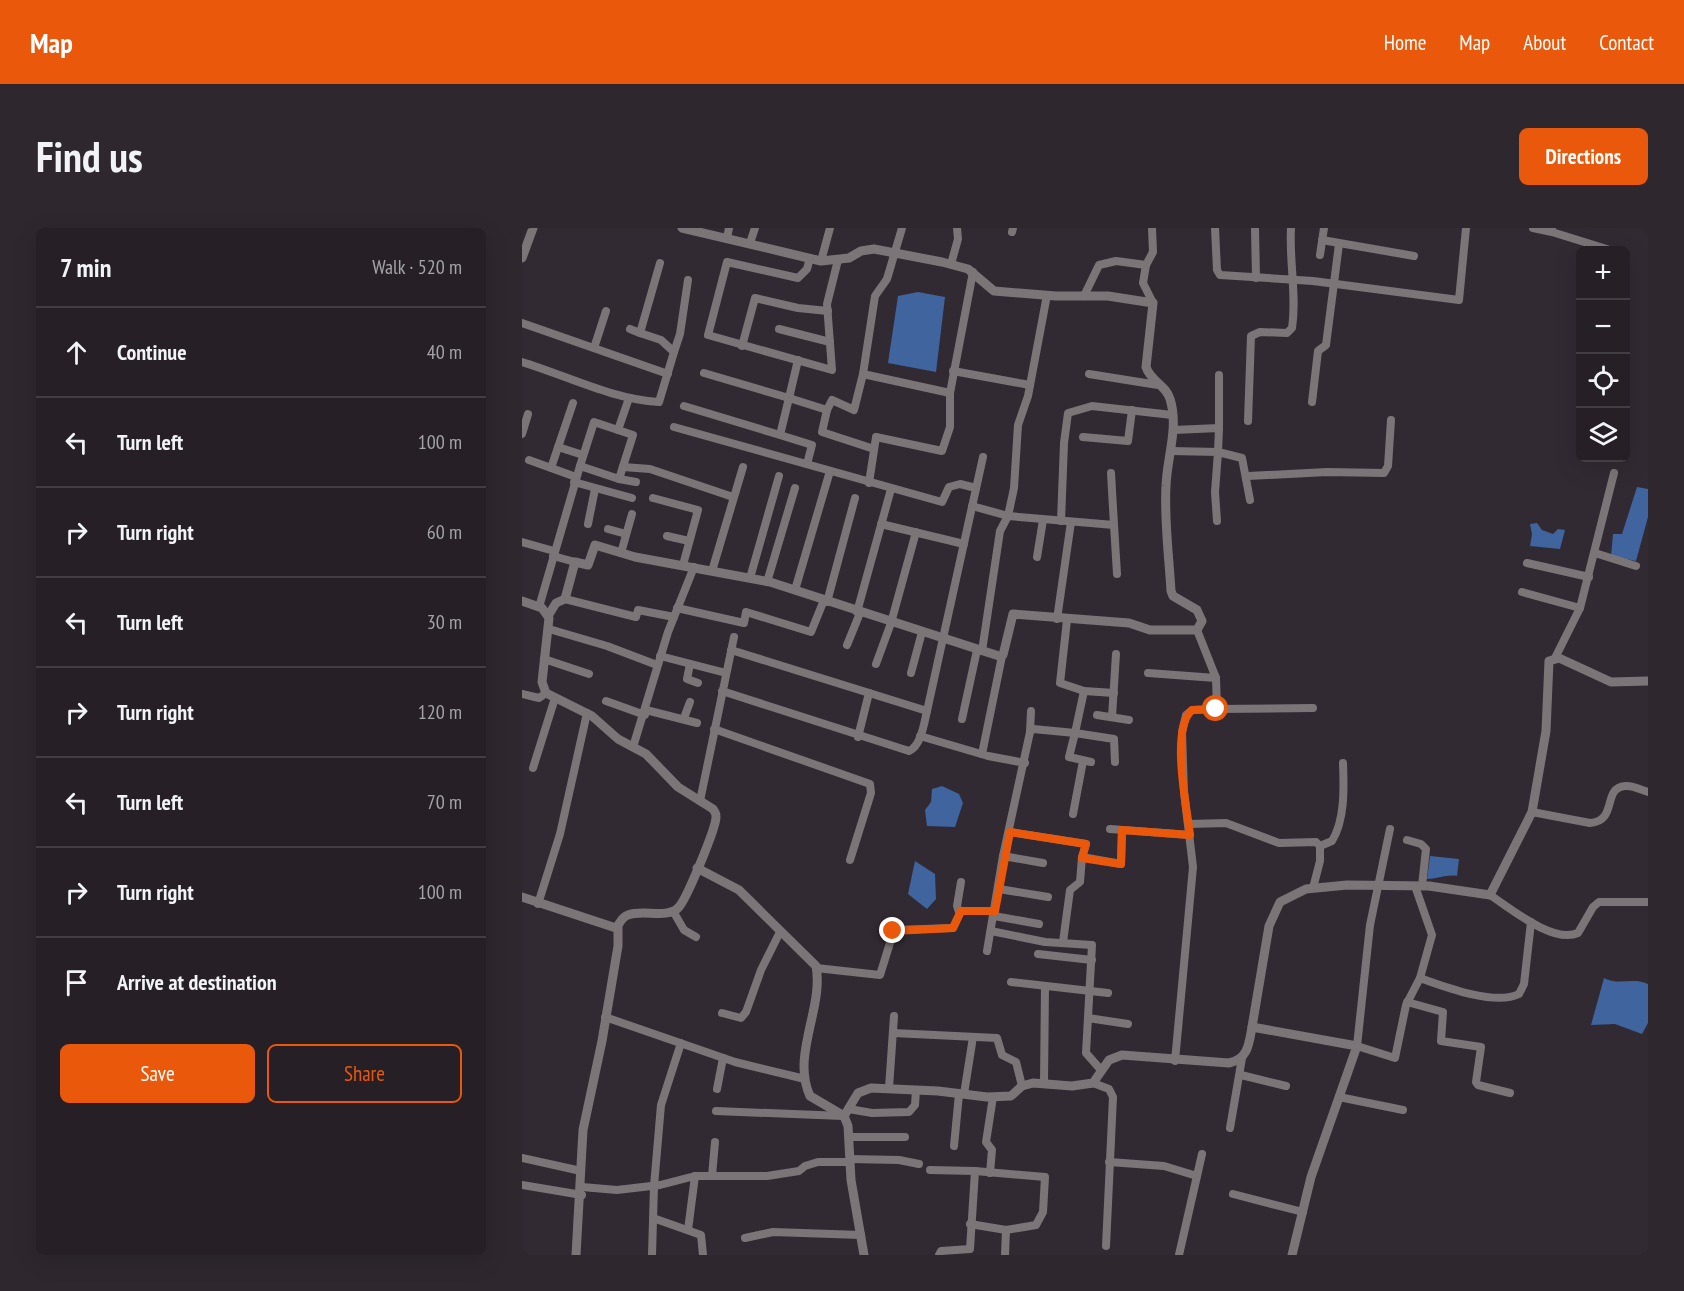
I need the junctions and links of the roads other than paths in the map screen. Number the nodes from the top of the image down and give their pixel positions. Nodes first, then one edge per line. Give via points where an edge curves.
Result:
1 (533, 228) edge
2 (682, 228) edge
3 (756, 228) edge
4 (830, 228) edge
5 (902, 228) edge
6 (957, 228) edge
7 (1152, 228) edge
8 (1215, 228) edge
9 (1255, 228) edge
10 (1291, 228) edge
11 (1324, 228) edge
12 (1466, 228) edge
13 (1533, 228) edge
14 (703, 230) edge
15 (1552, 230) edge
16 (728, 233) edge
17 (1322, 240) junction
18 (750, 243) junction
19 (1339, 244) junction
20 (1598, 246) edge
21 (894, 252) junction
22 (1320, 255) dead end
23 (1414, 256) dead end
24 (522, 258) edge
25 (810, 258) junction
26 (838, 260) junction
27 (821, 261) junction
28 (660, 263) dead end
29 (951, 264) junction
30 (1146, 265) junction
31 (973, 272) junction
32 (1256, 278) junction
33 (688, 280) dead end
34 (1294, 280) junction
35 (1333, 284) junction
36 (1047, 295) junction
37 (1084, 296) junction
38 (1153, 303) junction
39 (606, 311) dead end
40 (828, 311) junction
41 (522, 323) edge
42 (630, 329) dead end
43 (778, 329) dead end
44 (640, 333) junction
45 (830, 342) junction
46 (742, 346) junction
47 (594, 348) junction
48 (674, 352) junction
49 (798, 360) junction
50 (522, 362) edge
51 (954, 371) junction
52 (704, 373) dead end
53 (668, 374) junction
54 (863, 374) junction
55 (1089, 374) dead end
56 (1220, 375) dead end
57 (1030, 385) junction
58 (1158, 385) junction
59 (950, 393) junction
60 (629, 398) junction
61 (789, 398) junction
62 (1312, 402) dead end
63 (573, 403) dead end
64 (684, 406) dead end
65 (827, 410) junction
66 (1132, 410) junction
67 (528, 414) dead end
68 (1172, 415) junction
69 (1391, 420) dead end
70 (1248, 421) dead end
71 (674, 427) dead end
72 (1219, 428) junction
73 (618, 430) junction
74 (1173, 430) junction
75 (522, 434) edge
76 (780, 435) junction
77 (1083, 437) dead end
78 (558, 447) junction
79 (874, 449) junction
80 (1171, 451) junction
81 (1218, 452) junction
82 (583, 455) junction
83 (983, 457) dead end
84 (529, 460) dead end
85 (807, 464) junction
86 (580, 466) junction
87 (623, 467) junction
88 (742, 467) dead end
89 (551, 468) junction
90 (830, 471) junction
91 (1111, 473) dead end
92 (1614, 473) dead end
93 (779, 476) dead end
94 (1248, 476) junction
95 (575, 479) junction
96 (619, 479) junction
97 (636, 482) dead end
98 (869, 483) junction
99 (795, 488) dead end
100 (976, 488) junction
101 (595, 489) junction
102 (891, 489) junction
103 (733, 497) junction
104 (632, 498) dead end
105 (653, 498) dead end
106 (855, 498) dead end
107 (1250, 500) dead end
108 (972, 506) junction
109 (632, 514) dead end
110 (1008, 516) junction
111 (1043, 520) junction
112 (1217, 520) dead end
113 (1060, 521) junction
114 (1071, 522) junction
115 (588, 524) dead end
116 (881, 524) junction
117 (1113, 525) junction
118 (608, 529) dead end
119 (916, 532) junction
120 (626, 534) junction
121 (667, 536) dead end
122 (522, 542) edge
123 (689, 542) junction
124 (964, 544) junction
125 (621, 553) junction
126 (1596, 553) junction
127 (554, 554) junction
128 (1037, 557) dead end
129 (575, 562) junction
130 (1527, 563) dead end
131 (683, 565) junction
132 (1636, 566) dead end
133 (694, 567) junction
134 (712, 571) junction
135 (1117, 574) dead end
136 (1589, 577) junction
137 (750, 578) junction
138 (767, 582) junction
139 (795, 590) junction
140 (1522, 592) dead end
141 (565, 598) junction
142 (522, 601) edge
143 (825, 601) junction
144 (539, 607) junction
145 (677, 608) junction
146 (1580, 608) junction
147 (858, 613) junction
148 (549, 616) junction
149 (674, 617) junction
150 (1062, 619) junction
151 (891, 623) junction
152 (549, 629) junction
153 (1197, 630) junction
154 (922, 632) junction
155 (734, 637) dead end
156 (941, 639) junction
157 (847, 645) dead end
158 (731, 650) junction
159 (979, 651) junction
160 (1116, 654) dead end
161 (660, 656) junction
162 (1002, 656) junction
163 (1555, 658) junction
164 (544, 659) junction
165 (690, 664) junction
166 (876, 664) dead end
167 (657, 665) junction
168 (726, 673) junction
169 (911, 673) dead end
170 (1148, 673) dead end
171 (589, 674) dead end
172 (1216, 678) junction
173 (1648, 681) edge
174 (698, 683) dead end
175 (722, 691) junction
176 (1084, 691) junction
177 (869, 693) junction
178 (1113, 693) junction
179 (522, 694) edge
180 (551, 696) junction
181 (606, 701) dead end
182 (690, 702) dead end
183 (1313, 708) dead end
184 (1216, 709) junction
185 (927, 711) junction
186 (1031, 711) dead end
187 (645, 712) junction
188 (587, 713) junction
189 (1097, 716) dead end
190 (1112, 717) junction
191 (684, 718) junction
192 (962, 719) dead end
193 (1129, 720) dead end
194 (697, 723) dead end
195 (714, 729) junction
196 (1030, 732) junction
197 (1075, 733) junction
198 (920, 736) junction
199 (858, 737) junction
200 (633, 747) junction
201 (982, 754) junction
202 (1115, 762) dead end
203 (1342, 763) dead end
204 (1025, 764) junction
205 (533, 768) dead end
206 (1648, 792) edge
207 (700, 801) junction
208 (1532, 812) junction
209 (1073, 814) dead end
210 (1189, 824) junction
211 (1110, 829) dead end
212 (1390, 829) dead end
213 (1122, 830) junction
214 (1010, 832) junction
215 (1190, 835) junction
216 (1407, 840) dead end
217 (1320, 846) junction
218 (1003, 856) junction
219 (1082, 858) junction
220 (850, 860) dead end
221 (1043, 863) dead end
222 (697, 868) junction
223 (961, 882) dead end
224 (1376, 886) junction
225 (1418, 886) junction
226 (1313, 888) junction
227 (999, 889) junction
228 (1490, 895) junction
229 (522, 897) edge
230 (1048, 897) dead end
231 (1648, 902) edge
232 (538, 904) junction
233 (673, 911) junction
234 (959, 912) junction
235 (995, 913) junction
236 (1531, 922) junction
237 (1039, 924) dead end
238 (618, 928) junction
239 (991, 931) junction
240 (780, 932) junction
241 (696, 937) dead end
242 (1064, 942) junction
243 (987, 951) dead end
244 (1038, 954) dead end
245 (1092, 960) junction
246 (816, 968) junction
247 (1420, 978) junction
248 (1011, 982) dead end
249 (1046, 986) junction
250 (1090, 991) junction
251 (1108, 993) dead end
252 (1407, 1002) junction
253 (722, 1013) dead end
254 (894, 1016) dead end
255 (605, 1017) junction
256 (1088, 1018) junction
257 (1128, 1024) dead end
258 (1252, 1027) junction
259 (893, 1033) junction
260 (973, 1037) junction
261 (681, 1043) junction
262 (1357, 1046) junction
263 (723, 1058) junction
264 (1242, 1058) junction
265 (1175, 1061) junction
266 (1101, 1070) junction
267 (1241, 1075) junction
268 (805, 1079) junction
269 (1093, 1083) junction
270 (1044, 1084) junction
271 (1022, 1086) junction
272 (1286, 1086) dead end
273 (889, 1088) junction
274 (717, 1089) dead end
275 (916, 1090) junction
276 (1510, 1093) dead end
277 (962, 1094) junction
278 (993, 1097) junction
279 (1339, 1097) junction
280 (1403, 1110) dead end
281 (716, 1111) dead end
282 (847, 1113) junction
283 (1230, 1128) dead end
284 (849, 1137) junction
285 (905, 1137) dead end
286 (715, 1142) dead end
287 (954, 1146) dead end
288 (1202, 1154) dead end
289 (522, 1158) edge
290 (850, 1161) junction
291 (1109, 1162) junction
292 (919, 1164) dead end
293 (930, 1170) dead end
294 (581, 1171) junction
295 (975, 1172) junction
296 (990, 1173) junction
297 (695, 1176) junction
298 (712, 1176) junction
299 (1197, 1176) junction
300 (522, 1185) edge
301 (654, 1186) junction
302 (582, 1191) junction
303 (1233, 1194) dead end
304 (1303, 1212) junction
305 (653, 1218) junction
306 (970, 1224) junction
307 (688, 1230) junction
308 (1006, 1230) junction
309 (861, 1235) junction
310 (745, 1238) dead end
311 (1106, 1246) dead end
312 (576, 1255) edge
313 (652, 1255) edge
314 (703, 1255) edge
315 (864, 1255) edge
316 (939, 1255) edge
317 (1005, 1255) edge
318 (1179, 1255) edge
319 (1292, 1255) edge

1 - 24 street
2 - 14 street
3 - 18 street
4 - 27 street
5 - 21 street
6 - 29 street
7 - 30 street via 1153,252
8 - 32 street via 1218,273
9 - 32 street
10 - 34 street via 1289,258
11 - 17 street
12 - 35 street via 1460,300
13 - 15 street
14 - 16 street
15 - 20 street
16 - 18 street
17 - 19 street
17 - 22 street
18 - 25 street
19 - 23 street
19 - 35 street
21 - 26 street via 874,249
21 - 29 street
21 - 54 street via 887,279 875,296
25 - 27 street
25 - 46 street via 798,278 727,262 708,335
26 - 27 street
26 - 40 street
28 - 44 street
29 - 31 street
30 - 37 street via 1116,261 1099,265
30 - 38 street via 1143,283
31 - 36 street via 994,291
31 - 51 street
32 - 34 street
33 - 48 street
34 - 35 street
34 - 70 street via 1290,331 1251,336
35 - 62 street via 1326,345 1318,351
36 - 37 street
36 - 57 street
37 - 38 street
38 - 58 street via 1146,367 1149,378
39 - 47 street
40 - 45 street
40 - 46 street via 755,298
41 - 47 street
42 - 44 street
43 - 45 street
44 - 48 street via 661,340
45 - 49 street via 832,370
46 - 49 street
47 - 53 street
48 - 53 street
49 - 61 street
50 - 60 street
51 - 57 street
51 - 59 street
52 - 61 street
53 - 60 street via 659,402
54 - 59 street
54 - 65 street via 854,410 832,400
55 - 58 street
56 - 72 street
57 - 110 street via 1018,425
58 - 68 street via 1170,398
59 - 79 street via 950,427 942,451 876,437
60 - 73 street
61 - 65 street
61 - 76 street
63 - 78 street
64 - 76 street
65 - 79 street via 822,432
66 - 68 street
66 - 77 street via 1128,441
66 - 113 street via 1092,406 1068,413
67 - 75 street
68 - 74 street
69 - 94 street via 1388,466 1384,473
71 - 85 street
72 - 74 street
72 - 81 street
73 - 82 street via 594,422
73 - 87 street via 633,435
74 - 80 street
76 - 85 street via 812,445
78 - 82 street
78 - 89 street
79 - 98 street
80 - 81 street
80 - 153 street via 1166,485 1171,591 1197,610 1202,621
81 - 94 street via 1242,458
81 - 112 street
82 - 86 street
83 - 100 street
84 - 89 street
85 - 90 street
86 - 95 street
86 - 96 street
87 - 96 street
87 - 103 street via 650,470
88 - 103 street
89 - 95 street
90 - 98 street
90 - 139 street
91 - 117 street
92 - 126 street
93 - 137 street
94 - 107 street
95 - 101 street
95 - 127 street
96 - 97 street
98 - 102 street
99 - 138 street
100 - 102 street via 960,484 949,487 942,501
100 - 108 street
101 - 104 street
101 - 115 street
102 - 116 street
103 - 134 street
105 - 123 street via 698,510
106 - 143 street
108 - 110 street
108 - 124 street
109 - 120 street
110 - 111 street
110 - 159 street via 1000,531
111 - 113 street
111 - 128 street
113 - 114 street
114 - 117 street
114 - 150 street
116 - 119 street
116 - 147 street
117 - 135 street
118 - 120 street
119 - 124 street
119 - 151 street
120 - 125 street
121 - 123 street
122 - 127 street
123 - 131 street
124 - 156 street
125 - 129 street via 595,545 588,565
125 - 131 street
126 - 132 street
126 - 136 street
127 - 129 street
127 - 144 street
129 - 141 street
130 - 136 street
131 - 133 street
133 - 134 street
133 - 145 street
134 - 137 street
136 - 146 street
137 - 138 street
138 - 139 street
139 - 143 street
140 - 146 street
141 - 148 street via 558,601
141 - 149 street via 636,617 638,610
142 - 144 street
143 - 145 street via 811,632 746,612 744,623
143 - 147 street
144 - 148 street
145 - 149 street
146 - 163 street
147 - 151 street
147 - 157 street
148 - 152 street
149 - 161 street
150 - 153 street via 1129,623 1150,630
150 - 162 street via 1013,614
150 - 176 street via 1060,683
151 - 154 street
151 - 166 street
152 - 164 street
152 - 167 street
153 - 172 street
154 - 156 street
154 - 169 street
155 - 158 street
156 - 159 street
156 - 185 street
158 - 168 street
158 - 177 street
159 - 162 street
159 - 192 street
160 - 178 street
161 - 165 street
161 - 167 street
162 - 201 street
163 - 173 street via 1611,682
163 - 208 street via 1547,664 1546,731
164 - 171 street
164 - 180 street via 542,682
165 - 168 street
165 - 174 street via 687,678
167 - 187 street
168 - 175 street
170 - 172 street
172 - 184 street
175 - 195 street
175 - 199 street
176 - 178 street
176 - 197 street
177 - 185 street
177 - 199 street
178 - 190 street
179 - 180 street
180 - 188 street
180 - 205 street
181 - 187 street
182 - 191 street
183 - 184 street
184 - 210 street via 1192,710 1183,723 1184,792
185 - 198 street
186 - 196 street
187 - 191 street
187 - 200 street
188 - 200 street
188 - 232 street via 560,834
189 - 190 street
190 - 193 street
191 - 194 street
195 - 207 street
195 - 220 street via 870,784 871,793
196 - 197 street via 1034,729
196 - 204 street
197 - 202 street via 1114,739
197 - 209 street via 1070,757 1087,762
198 - 199 street via 909,752
198 - 201 street
200 - 207 street
201 - 204 street
203 - 217 street via 1337,828 1332,841
204 - 214 street
206 - 208 street via 1630,786 1618,788 1599,822
207 - 222 street via 715,811 716,819
208 - 228 street
210 - 215 street
210 - 217 street via 1226,823 1279,843 1311,841
211 - 213 street
212 - 224 street via 1380,886
213 - 215 street
213 - 219 street via 1121,864
214 - 218 street
214 - 219 street via 1086,844
215 - 265 street via 1193,867
216 - 225 street via 1426,849
217 - 226 street
218 - 221 street
218 - 227 street
219 - 242 street via 1080,882 1070,890
222 - 233 street via 681,905
222 - 240 street via 739,890
223 - 234 street
224 - 225 street
224 - 226 street
224 - 262 street
225 - 228 street
225 - 247 street via 1432,935
226 - 258 street via 1280,903 1269,926
227 - 230 street
227 - 235 street
228 - 236 street
229 - 232 street
231 - 236 street via 1599,902 1574,935
232 - 238 street
233 - 238 street via 629,914
233 - 241 street via 684,930
234 - 235 street
234 - 246 street via 953,928 893,931 880,975
235 - 237 street
235 - 239 street
236 - 247 street via 1524,984 1519,994 1466,993
238 - 255 street
239 - 242 street
239 - 243 street
240 - 246 street
240 - 253 street via 746,1012 741,1018
242 - 245 street via 1092,945
244 - 245 street
245 - 250 street
246 - 268 street
247 - 252 street
248 - 249 street
249 - 250 street
249 - 270 street
250 - 251 street
250 - 256 street
252 - 262 street via 1395,1058
252 - 276 street via 1443,1011 1441,1041 1481,1047 1476,1082
254 - 259 street
255 - 261 street
255 - 294 street via 583,1130
256 - 257 street
256 - 266 street via 1086,1053
258 - 262 street
258 - 264 street
259 - 260 street
259 - 273 street
260 - 271 street via 999,1039 1002,1055 1016,1062
260 - 277 street
261 - 263 street
261 - 301 street via 661,1105
262 - 279 street
263 - 268 street
263 - 274 street
264 - 265 street via 1229,1063
264 - 267 street
265 - 266 street via 1122,1055 1108,1060
266 - 269 street
267 - 272 street
267 - 283 street
268 - 282 street via 810,1096
269 - 270 street
269 - 291 street via 1112,1091
270 - 271 street
271 - 278 street via 1011,1096
273 - 275 street
273 - 282 street via 858,1093
275 - 277 street
275 - 282 street via 915,1105 909,1113
277 - 278 street
277 - 287 street
278 - 296 street via 986,1142 992,1150
279 - 280 street
279 - 304 street
281 - 282 street
282 - 284 street
284 - 285 street
284 - 290 street
286 - 298 street
288 - 299 street
289 - 294 street
290 - 292 street via 899,1160
290 - 298 street via 818,1162 799,1172 767,1176
290 - 309 street
291 - 299 street via 1164,1166
291 - 311 street
293 - 295 street
294 - 302 street
295 - 296 street
295 - 306 street
296 - 308 street via 1045,1177 1039,1222
297 - 298 street
297 - 301 street
297 - 307 street
299 - 318 street
300 - 302 street
301 - 302 street
301 - 305 street
302 - 312 street
303 - 304 street
304 - 319 street
305 - 307 street
305 - 313 street
306 - 308 street
306 - 316 street via 970,1249 941,1251
307 - 314 street via 701,1235
308 - 317 street
309 - 310 street via 773,1232
309 - 315 street

